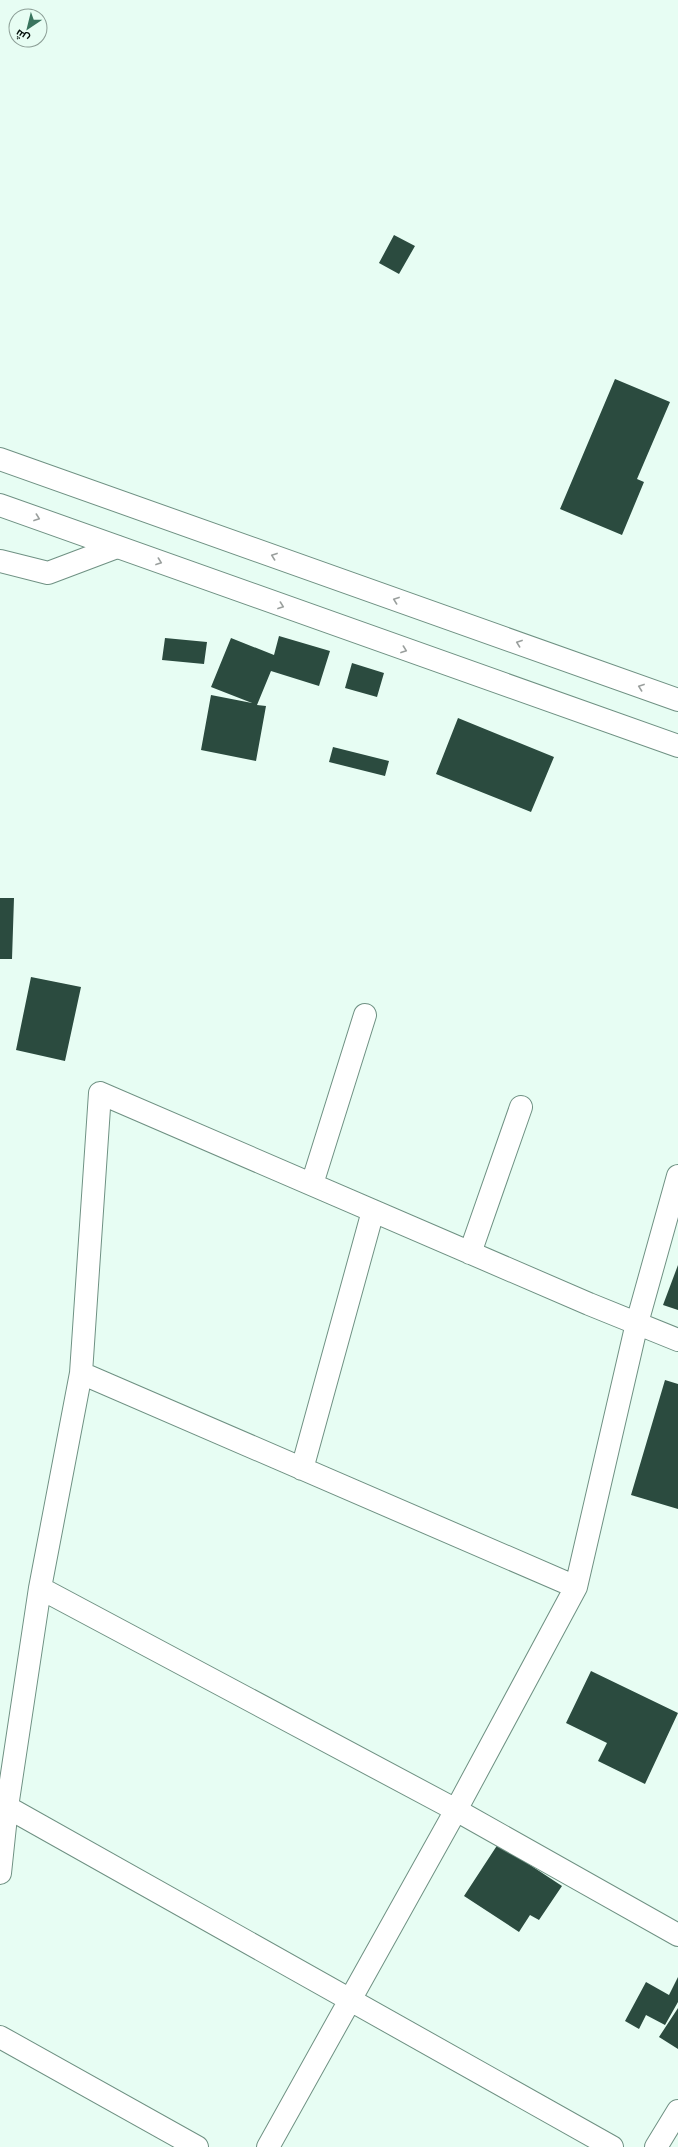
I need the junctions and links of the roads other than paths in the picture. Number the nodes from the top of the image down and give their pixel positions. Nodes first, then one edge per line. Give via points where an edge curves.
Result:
1 (0, 459) edge
2 (0, 505) edge
3 (117, 547) junction
4 (0, 561) edge
5 (678, 700) edge
6 (678, 746) edge
7 (365, 1015) dead end
8 (521, 1107) dead end
9 (678, 1176) edge
10 (312, 1184) junction
11 (373, 1210) junction
12 (470, 1253) junction
13 (637, 1323) junction
14 (678, 1340) edge
15 (81, 1373) junction
16 (302, 1469) junction
17 (576, 1587) junction
18 (40, 1588) junction
19 (7, 1807) junction
20 (456, 1810) junction
21 (0, 1873) edge
22 (678, 1935) edge
23 (350, 1999) junction
24 (0, 2037) edge
25 (678, 2111) edge
26 (197, 2147) edge
27 (268, 2147) edge
28 (612, 2147) edge
29 (656, 2147) edge

5 -> 1 street
2 -> 3 street
3 - 4 street via 48,573
3 -> 6 street
7 - 10 street
8 - 12 street
9 - 13 street
10 - 11 street
10 - 15 street via 100,1093
11 - 12 street
11 - 16 street
12 - 13 street
13 - 14 street
13 - 17 street
15 - 16 street
15 - 18 street
16 - 17 street
17 - 20 street
18 - 19 street
18 - 20 street
19 - 21 street
19 - 23 street
20 - 22 street
20 - 23 street
23 - 27 street
23 - 28 street
24 - 26 street
25 - 29 street

